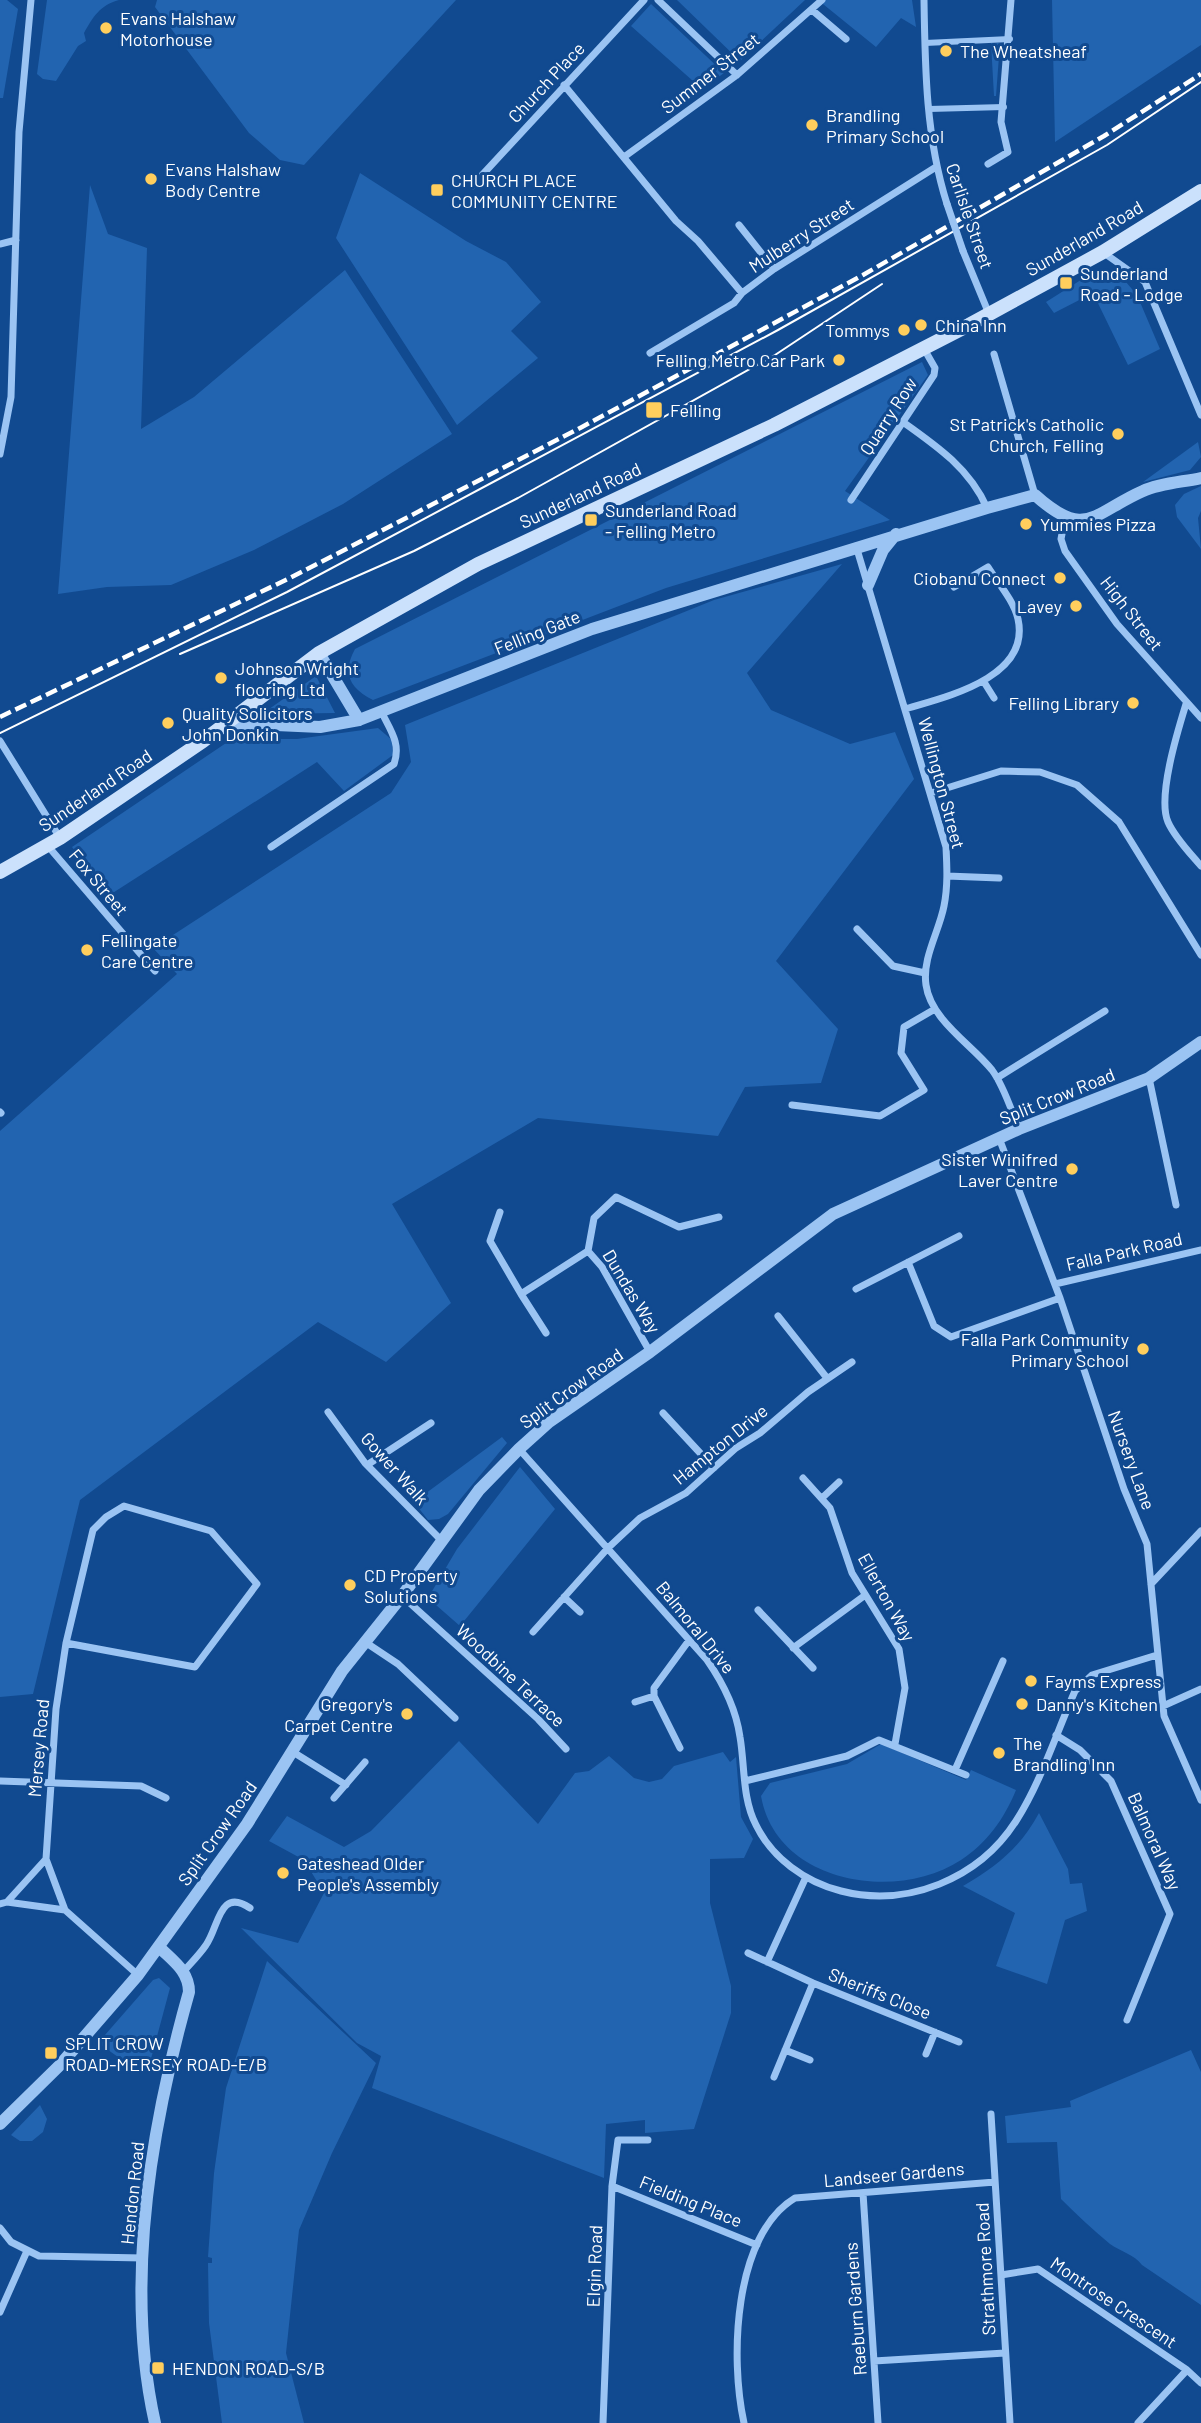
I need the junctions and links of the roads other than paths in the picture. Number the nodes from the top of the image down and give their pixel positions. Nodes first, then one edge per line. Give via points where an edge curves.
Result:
1 (31, 0) edge
2 (644, 0) edge
3 (658, 0) edge
4 (822, 0) edge
5 (924, 0) edge
6 (1011, 0) edge
7 (812, 10) junction
8 (846, 39) dead end
9 (1010, 39) junction
10 (925, 43) junction
11 (737, 75) junction
12 (564, 85) junction
13 (1004, 107) junction
14 (929, 109) junction
15 (624, 157) junction
16 (988, 164) dead end
17 (936, 167) junction
18 (472, 186) dead end
19 (1201, 191) edge
20 (740, 225) dead end
21 (16, 240) junction
22 (0, 244) edge
23 (1103, 252) junction
24 (774, 269) junction
25 (742, 293) junction
26 (989, 314) junction
27 (923, 348) junction
28 (650, 353) dead end
29 (994, 354) dead end
30 (1201, 415) edge
31 (903, 422) junction
32 (0, 454) edge
33 (1201, 478) edge
34 (1034, 495) junction
35 (851, 500) dead end
36 (987, 508) junction
37 (1065, 518) junction
38 (896, 534) junction
39 (856, 546) junction
40 (868, 585) junction
41 (954, 587) dead end
42 (319, 653) junction
43 (984, 682) junction
44 (994, 698) dead end
45 (1186, 704) junction
46 (905, 709) junction
47 (382, 713) junction
48 (1201, 718) edge
49 (359, 720) junction
50 (229, 723) junction
51 (0, 741) edge
52 (931, 793) junction
53 (54, 842) junction
54 (271, 847) dead end
55 (1201, 866) edge
56 (0, 872) edge
57 (947, 876) junction
58 (999, 878) dead end
59 (857, 929) dead end
60 (1201, 955) edge
61 (155, 971) dead end
62 (925, 973) junction
63 (935, 1009) junction
64 (1105, 1011) dead end
65 (1201, 1042) edge
66 (997, 1078) junction
67 (1149, 1078) junction
68 (792, 1105) dead end
69 (1019, 1129) junction
70 (999, 1138) junction
71 (1177, 1205) dead end
72 (500, 1212) dead end
73 (719, 1217) dead end
74 (959, 1236) dead end
75 (1201, 1250) edge
76 (588, 1251) junction
77 (908, 1262) junction
78 (1055, 1284) junction
79 (856, 1289) dead end
80 (521, 1294) junction
81 (1060, 1298) junction
82 (778, 1316) dead end
83 (546, 1333) dead end
84 (650, 1352) junction
85 (852, 1362) dead end
86 (827, 1378) junction
87 (328, 1412) dead end
88 (663, 1413) dead end
89 (431, 1423) dead end
90 (519, 1448) junction
91 (367, 1465) junction
92 (714, 1468) junction
93 (803, 1478) dead end
94 (839, 1482) dead end
95 (822, 1498) junction
96 (1201, 1531) edge
97 (442, 1541) junction
98 (608, 1548) junction
99 (1151, 1584) junction
100 (402, 1596) junction
101 (864, 1596) junction
102 (564, 1597) junction
103 (758, 1609) dead end
104 (580, 1612) dead end
105 (533, 1632) dead end
106 (690, 1639) junction
107 (365, 1641) junction
108 (66, 1643) junction
109 (793, 1648) junction
110 (1157, 1655) junction
111 (1003, 1661) dead end
112 (813, 1668) dead end
113 (1201, 1689) edge
114 (654, 1696) junction
115 (635, 1702) dead end
116 (1163, 1706) junction
117 (455, 1718) dead end
118 (1056, 1735) junction
119 (895, 1744) junction
120 (680, 1748) dead end
121 (566, 1749) dead end
122 (293, 1752) junction
123 (365, 1762) dead end
124 (956, 1770) junction
125 (966, 1775) dead end
126 (0, 1781) edge
127 (745, 1781) junction
128 (50, 1782) junction
129 (346, 1785) junction
130 (166, 1798) dead end
131 (334, 1798) dead end
132 (1201, 1800) edge
133 (46, 1859) junction
134 (806, 1877) junction
135 (4, 1903) edge
136 (250, 1908) dead end
137 (65, 1910) junction
138 (159, 1947) junction
139 (748, 1953) dead end
140 (767, 1962) junction
141 (184, 1971) junction
142 (138, 1975) junction
143 (813, 1983) junction
144 (1127, 2020) dead end
145 (935, 2032) junction
146 (959, 2042) dead end
147 (785, 2050) junction
148 (926, 2054) dead end
149 (810, 2060) dead end
150 (774, 2077) dead end
151 (991, 2114) dead end
152 (0, 2124) edge
153 (648, 2140) dead end
154 (995, 2182) junction
155 (612, 2186) junction
156 (863, 2193) junction
157 (0, 2228) edge
158 (757, 2245) junction
159 (27, 2252) junction
160 (144, 2258) junction
161 (1001, 2275) junction
162 (0, 2312) edge
163 (1005, 2353) junction
164 (874, 2361) junction
165 (1187, 2370) junction
166 (1201, 2383) edge
167 (155, 2423) edge
168 (603, 2423) edge
169 (744, 2423) edge
170 (878, 2423) edge
171 (1010, 2423) edge
172 (1138, 2423) edge

1 - 21 street via 19,132
2 - 12 street, Church Place
3 - 11 street
4 - 7 street, Summer Street
5 - 10 street, Carlisle Street
6 - 9 street
7 - 8 street
7 - 11 street, Summer Street
9 - 10 street
9 - 13 street
10 - 14 street, Carlisle Street
11 - 15 street, Summer Street
12 - 15 street
12 - 18 street, Church Place
13 - 14 street
13 - 16 street via 1001,122 1007,152
14 - 17 street, Carlisle Street
15 - 25 street
17 - 24 street, Mulberry Street
17 - 26 street, Carlisle Street, bridge via 962,251
19 - 23 main road, Sunderland Road
20 - 24 street
21 - 22 street
21 - 32 street via 11,397
23 - 26 main road, Sunderland Road
23 - 30 street via 1146,282
24 - 25 street, Mulberry Street
25 - 28 street, Mulberry Street via 734,303
26 - 27 main road, Sunderland Road
27 - 31 street, Quarry Row via 934,375
27 - 42 main road, Sunderland Road via 774,425 478,564
29 - 34 street
31 - 35 street, Quarry Row
31 - 36 street via 938,446 976,484
33 - 37 street via 1147,489 1098,518
34 - 36 street, Felling Gate
34 - 37 street
36 - 38 street, Felling Gate
37 - 45 street, High Street via 1061,539 1065,551 1117,624
38 - 39 street, Felling Gate
38 - 40 street via 883,550
39 - 40 street, Wellington Street
39 - 47 street, Felling Gate via 592,629
40 - 46 street, Wellington Street
41 - 43 street via 988,568 1018,617 1016,645
42 - 49 street
42 - 50 main road, Sunderland Road
43 - 44 street
43 - 46 street
45 - 48 street, High Street
45 - 55 street via 1164,809 1168,823
46 - 52 street, Wellington Street
47 - 49 street, Felling Gate
47 - 54 street via 397,742 394,764
49 - 50 street, Felling Gate via 320,727
50 - 53 main road, Sunderland Road
51 - 53 street, Fox Street
52 - 57 street, Wellington Street via 946,847
52 - 60 street via 1001,771 1040,772 1077,785 1119,822
53 - 56 main road, Sunderland Road
53 - 61 street, Fox Street
57 - 58 street
57 - 62 street, Wellington Street via 944,907
59 - 62 street via 893,966
62 - 63 street
63 - 66 street
63 - 68 street via 904,1027 901,1054 925,1090 880,1116
64 - 66 street
65 - 67 street, Split Crow Road
66 - 69 street
67 - 69 street, Split Crow Road
67 - 71 street
69 - 70 street, Split Crow Road
70 - 78 street, Nursery Lane
70 - 84 street, Split Crow Road via 833,1214
72 - 80 street via 490,1241
73 - 76 street via 679,1227 616,1197 594,1218
74 - 77 street
75 - 78 street, Falla Park Road
76 - 80 street, Dundas Way
76 - 84 street, Dundas Way via 602,1267
77 - 79 street
77 - 81 street via 934,1326 951,1337
78 - 81 street, Nursery Lane
80 - 83 street
81 - 99 street, Nursery Lane via 1147,1544
82 - 86 street
84 - 90 street, Split Crow Road
85 - 86 street, Hampton Drive
86 - 92 street, Hampton Drive
87 - 91 street, Gower Walk
88 - 92 street
89 - 91 street
90 - 97 street, Split Crow Road via 479,1490
90 - 98 street, Balmoral Drive
91 - 97 street, Gower Walk
92 - 98 street, Hampton Drive via 686,1493 640,1518
93 - 95 street, Ellerton Way
94 - 95 street
95 - 101 street, Ellerton Way via 837,1520 846,1559
96 - 99 street
97 - 100 street, Split Crow Road
98 - 102 street, Hampton Drive
98 - 106 street, Balmoral Drive
99 - 110 street, Nursery Lane
100 - 107 street, Split Crow Road
100 - 121 street, Woodbine Terrace
101 - 109 street
101 - 119 street, Ellerton Way via 892,1635 903,1661 905,1688
102 - 104 street
102 - 105 street, Hampton Drive
103 - 109 street
106 - 114 street via 658,1681
106 - 127 street, Balmoral Drive via 720,1680 735,1713
107 - 117 street via 398,1664
107 - 122 street, Split Crow Road
108 - 108 street, Mersey Road via 195,1667 257,1584 211,1531 124,1506 93,1530
108 - 128 street, Mersey Road
109 - 112 street
110 - 116 street, Nursery Lane
110 - 118 street, Balmoral Drive via 1092,1675 1075,1691
111 - 124 street
113 - 116 street
114 - 115 street
114 - 120 street
116 - 132 street, Nursery Lane
118 - 134 street, Balmoral Drive via 1017,1820 1002,1841 952,1880 912,1893 878,1896 829,1888
118 - 144 street, Balmoral Way via 1080,1750 1111,1781 1170,1914
119 - 124 street
119 - 127 street via 873,1741 847,1756
122 - 129 street
122 - 138 street, Split Crow Road
123 - 129 street
124 - 125 street
126 - 128 street
127 - 134 street, Balmoral Drive via 755,1824 769,1846
128 - 130 street via 141,1786
128 - 133 street, Mersey Road
129 - 131 street
133 - 135 street
133 - 137 street, Mersey Road
134 - 140 street
135 - 137 street
136 - 141 street via 231,1901 223,1908 207,1944
137 - 142 street, Mersey Road
138 - 141 street
138 - 142 street, Split Crow Road
139 - 140 street, Sheriffs Close
140 - 143 street, Sheriffs Close
141 - 160 street, Hendon Road via 188,1992 166,2073 151,2160
142 - 152 street, Split Crow Road via 60,2065
143 - 145 street, Sheriffs Close
143 - 147 street, Sheriffs Close
145 - 146 street, Sheriffs Close
145 - 148 street, Sheriffs Close
147 - 149 street
147 - 150 street, Sheriffs Close
151 - 154 street, Strathmore Road
153 - 155 street, Elgin Road via 618,2140
154 - 156 street, Landseer Gardens
154 - 161 street, Strathmore Road
155 - 158 street, Fielding Place
155 - 168 street, Elgin Road
156 - 158 street, Landseer Gardens via 796,2198 780,2207
156 - 164 street, Raeburn Gardens
157 - 159 street
158 - 169 street via 737,2321 738,2390
159 - 160 street
159 - 162 street
160 - 167 street, Hendon Road via 143,2316
161 - 163 street, Strathmore Road
161 - 165 street, Montrose Crescent via 1038,2269
163 - 164 street
163 - 171 street, Strathmore Road
164 - 170 street, Raeburn Gardens
165 - 166 street, Montrose Crescent
165 - 172 street

